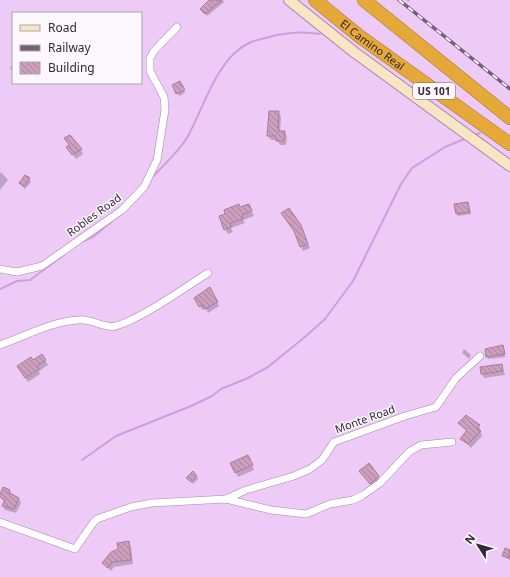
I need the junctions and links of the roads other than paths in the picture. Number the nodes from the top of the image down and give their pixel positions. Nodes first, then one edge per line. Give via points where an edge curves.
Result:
1 (289, 0) edge
2 (315, 0) edge
3 (364, 0) edge
4 (177, 27) dead end
5 (510, 118) edge
6 (510, 144) edge
7 (510, 166) edge
8 (0, 269) edge
9 (208, 273) dead end
10 (0, 344) edge
11 (480, 356) dead end
12 (452, 442) dead end
13 (226, 499) junction
14 (0, 522) edge

1 - 7 street via 338,41
2 - 6 highway, El Camino Real / US 101 via 358,36
3 - 5 highway, US 101
4 - 8 street, Robles Road via 150,58 150,71 164,97 165,110 157,160 144,187 122,210 42,266 17,272
9 - 10 street via 147,311 116,326 78,320 32,331
11 - 13 street, Monte Road via 456,378 436,407 334,442 322,460 310,469
12 - 13 street via 421,445 409,452 380,483 363,495 306,514 271,510
13 - 14 street via 152,503 108,514 93,523 75,549

